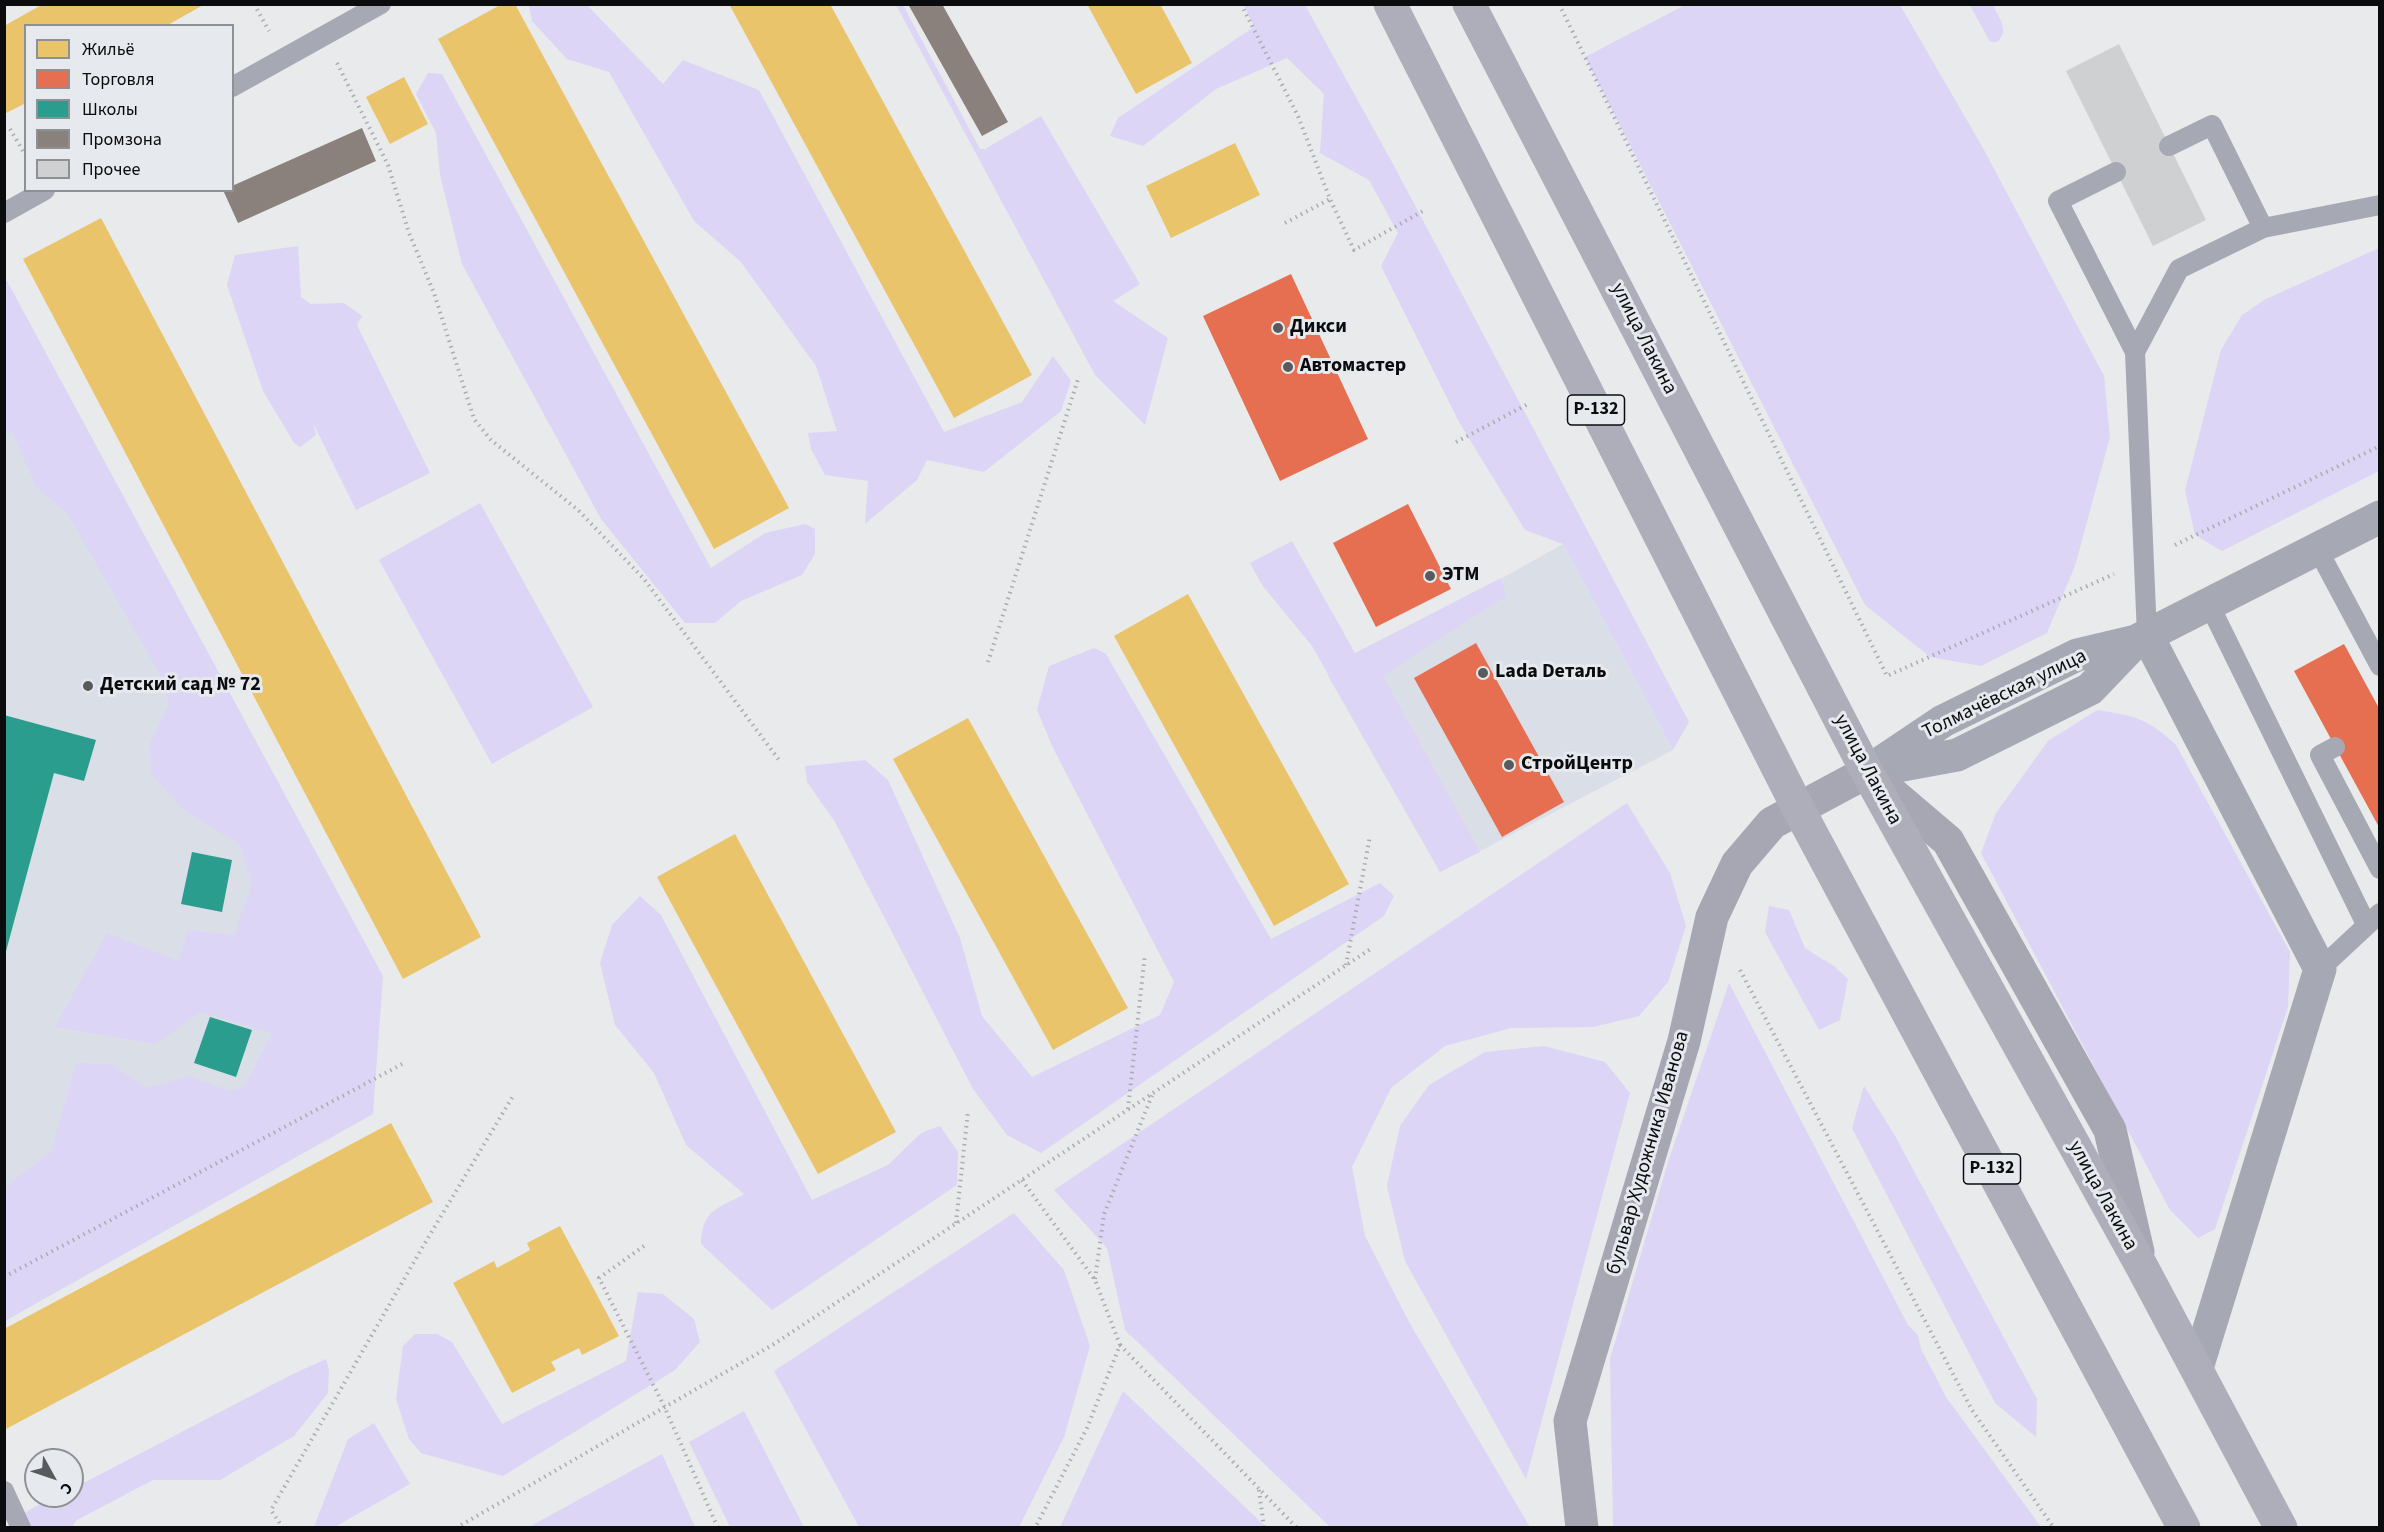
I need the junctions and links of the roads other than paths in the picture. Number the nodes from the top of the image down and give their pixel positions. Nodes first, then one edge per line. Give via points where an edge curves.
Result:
1 (381, 4) edge
2 (1390, 4) edge
3 (1469, 4) edge
4 (234, 86) edge
5 (2169, 146) dead end
6 (2116, 172) dead end
7 (41, 192) edge
8 (2379, 205) edge
9 (4, 213) edge
10 (2263, 228) junction
11 (2135, 352) junction
12 (2379, 517) edge
13 (2317, 548) junction
14 (2209, 604) junction
15 (2142, 638) junction
16 (2379, 666) edge
17 (2335, 747) dead end
18 (1867, 772) junction
19 (1799, 810) junction
20 (2379, 869) edge
21 (2373, 919) edge
22 (2320, 969) junction
23 (2197, 1368) junction
24 (4, 1491) edge
25 (21, 1527) edge
26 (1582, 1527) edge
27 (2184, 1527) edge
28 (2282, 1527) edge

1 - 4 lane
2 - 19 highway, Р-132
3 - 18 highway, улица Лакина
5 - 10 lane via 2212,125
6 - 11 lane via 2058,201
7 - 9 lane
8 - 10 lane
10 - 11 lane via 2179,269
11 - 15 lane
12 - 13 street, Толмачёвская улица
13 - 14 street, Толмачёвская улица
13 - 16 lane
14 - 15 street, Толмачёвская улица
14 - 21 lane
15 - 18 street, Толмачёвская улица via 2077,655 1943,721
15 - 22 street
17 - 20 lane via 2319,755
18 - 19 street, бульвар Художника Иванова
18 - 23 highway, улица Лакина
19 - 26 street, бульвар Художника Иванова via 1772,823 1737,864 1712,917 1684,1041 1570,1421
19 - 27 highway, Р-132
21 - 22 lane
22 - 23 street
23 - 28 highway, улица Лакина
24 - 25 lane

